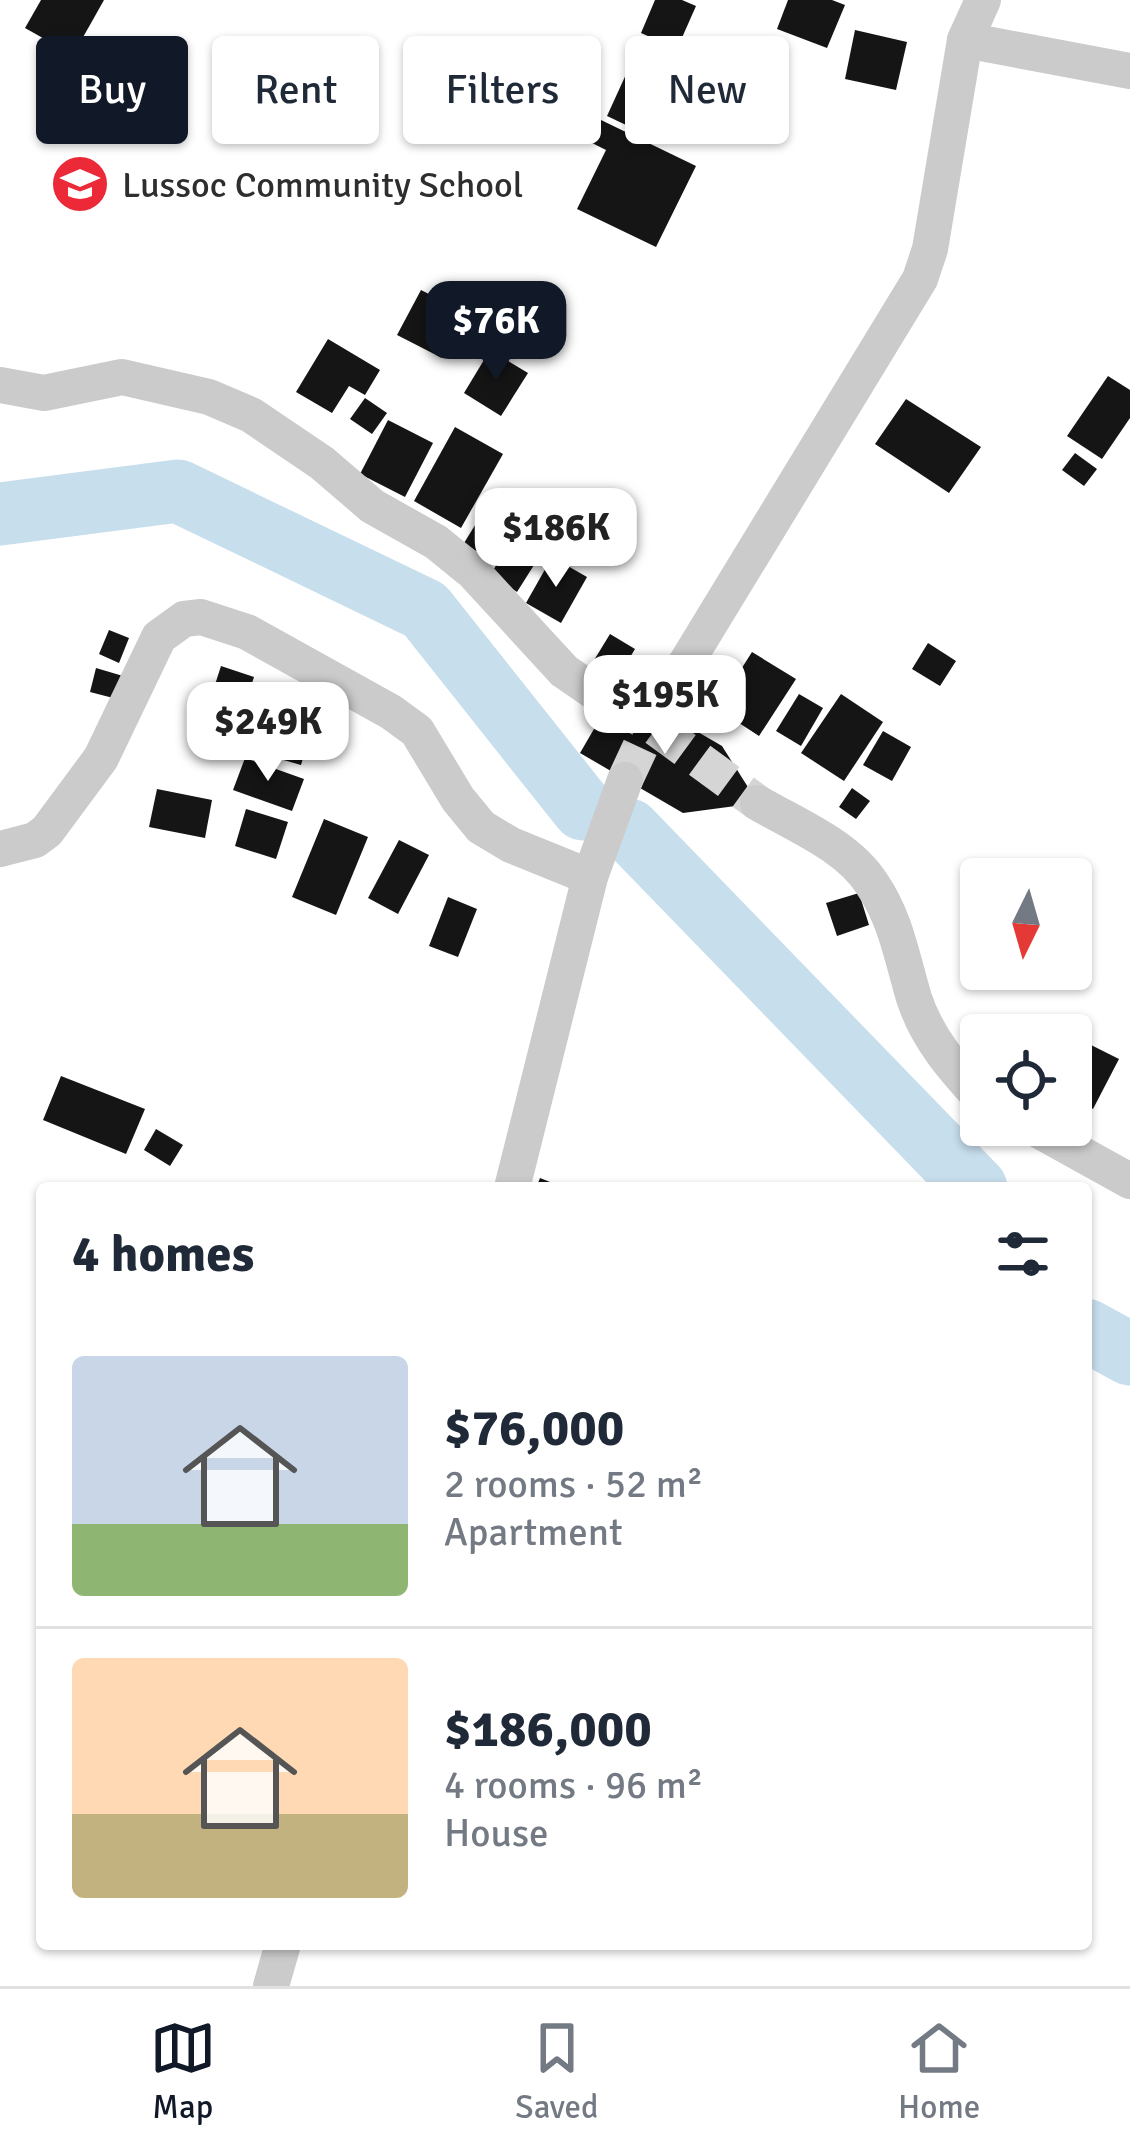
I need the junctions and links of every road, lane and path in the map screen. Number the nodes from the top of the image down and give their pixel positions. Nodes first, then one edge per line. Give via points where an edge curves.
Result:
1 (983, 0) edge
2 (965, 40) junction
3 (1130, 71) edge
4 (0, 385) edge
5 (610, 702) tunnel mouth
6 (658, 709) tunnel mouth
7 (625, 780) tunnel mouth
8 (758, 803) tunnel mouth
9 (0, 849) edge
10 (590, 878) junction
11 (960, 1075) edge
12 (1068, 1146) edge
13 (1130, 1180) edge
14 (514, 1182) edge
15 (281, 1950) edge
16 (271, 1986) edge

1 - 2 street
2 - 3 street
2 - 6 street via 920,279
4 - 5 street via 44,393 122,377 251,415 436,542 564,671
7 - 10 street
8 - 11 street via 833,846 871,881 898,934 915,1002
9 - 10 street via 34,840 58,818 101,758 159,637 201,617 247,632 391,712 417,731 481,827
10 - 14 street
12 - 13 street
15 - 16 street

